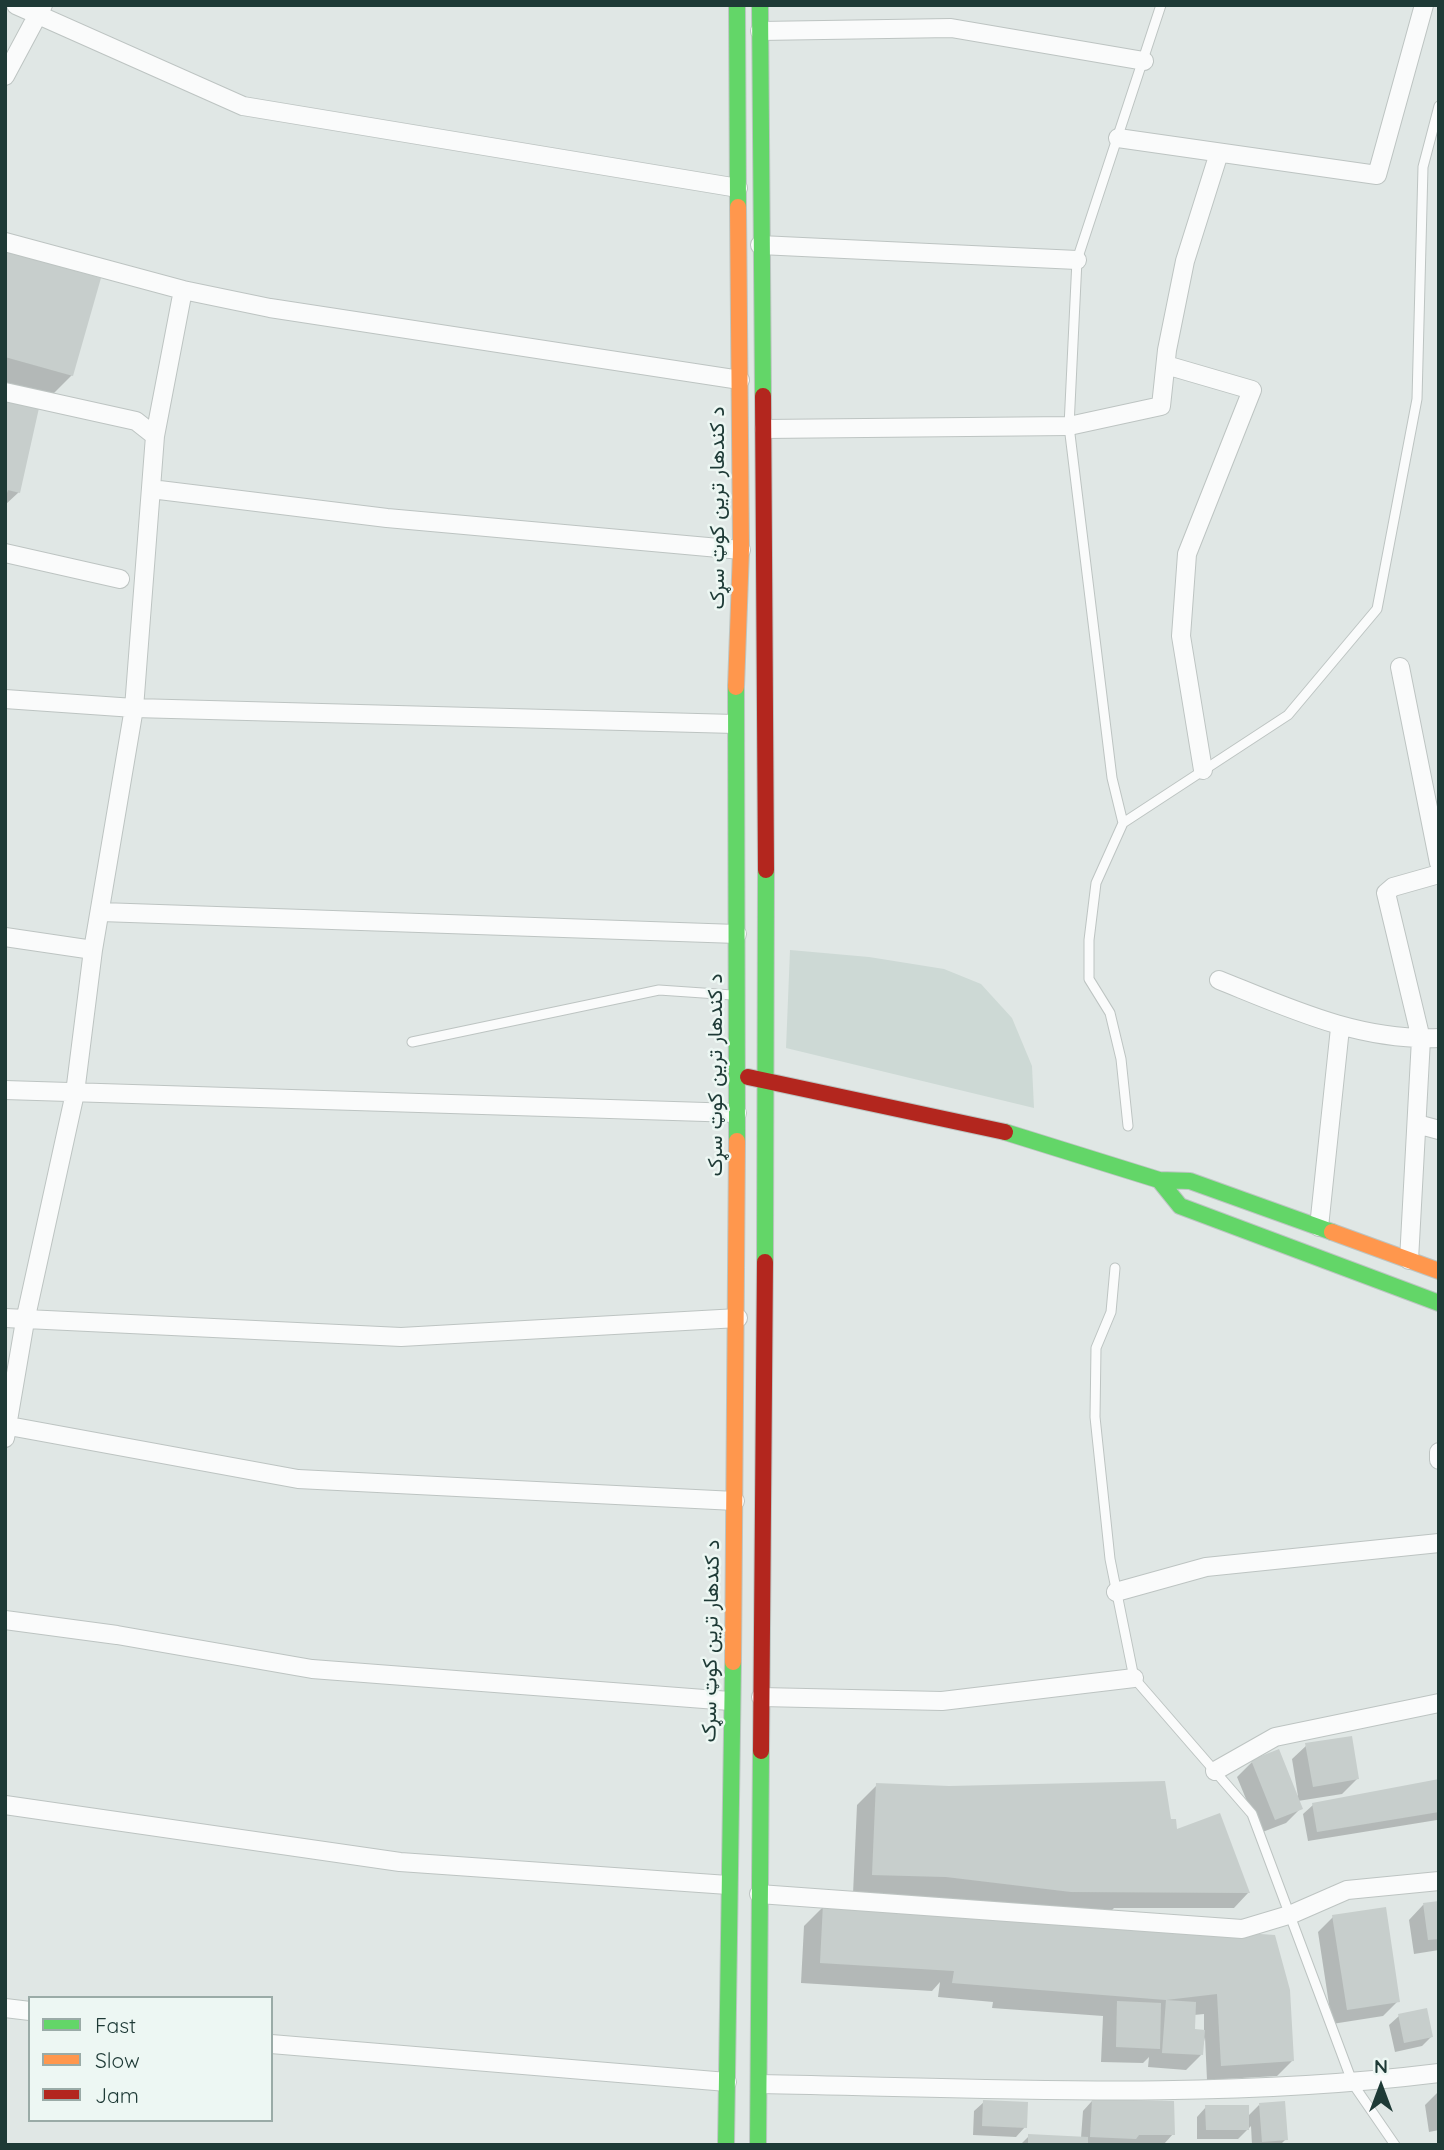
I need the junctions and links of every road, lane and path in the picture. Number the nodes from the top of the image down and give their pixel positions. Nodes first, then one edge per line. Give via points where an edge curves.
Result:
1 (16, 5) edge
2 (737, 5) edge
3 (760, 5) edge
4 (1161, 5) edge
5 (1424, 5) edge
6 (39, 11) edge
7 (760, 31) junction
8 (1144, 61) junction
9 (5, 76) edge
10 (1439, 106) edge
11 (1118, 138) junction
12 (1219, 153) junction
13 (738, 188) junction
14 (5, 242) edge
15 (760, 245) junction
16 (1077, 260) junction
17 (183, 290) junction
18 (1166, 365) junction
19 (740, 380) junction
20 (5, 392) edge
21 (1069, 426) junction
22 (764, 429) junction
23 (155, 436) junction
24 (151, 489) junction
25 (741, 550) junction
26 (5, 553) edge
27 (120, 579) dead end
28 (1399, 667) dead end
29 (5, 699) edge
30 (134, 708) junction
31 (735, 724) junction
32 (1203, 771) junction
33 (1123, 823) junction
34 (1439, 863) edge
35 (1439, 874) edge
36 (101, 912) junction
37 (737, 933) junction
38 (5, 937) edge
39 (93, 950) junction
40 (1219, 980) dead end
41 (737, 995) junction
42 (1340, 1028) junction
43 (1430, 1039) edge
44 (412, 1042) dead end
45 (737, 1076) junction
46 (767, 1079) junction
47 (5, 1090) edge
48 (75, 1093) junction
49 (737, 1112) junction
50 (1417, 1124) junction
51 (1128, 1126) dead end
52 (1439, 1130) edge
53 (1159, 1180) junction
54 (1319, 1227) junction
55 (1409, 1260) junction
56 (1115, 1268) dead end
57 (1439, 1271) edge
58 (1439, 1303) edge
59 (5, 1318) edge
60 (738, 1318) junction
61 (24, 1321) junction
62 (7, 1432) edge
63 (1439, 1451) edge
64 (1439, 1460) edge
65 (736, 1461) junction
66 (762, 1462) junction
67 (735, 1502) junction
68 (1439, 1543) edge
69 (1116, 1592) junction
70 (5, 1620) edge
71 (1134, 1678) junction
72 (761, 1698) junction
73 (730, 1701) junction
74 (1439, 1703) edge
75 (1214, 1771) junction
76 (5, 1805) edge
77 (1439, 1881) edge
78 (728, 1885) junction
79 (759, 1894) junction
80 (1292, 1914) junction
81 (5, 2008) edge
82 (28, 2011) edge
83 (273, 2044) edge
84 (1439, 2073) edge
85 (727, 2082) junction
86 (760, 2084) junction
87 (1353, 2084) junction
88 (726, 2145) edge
89 (758, 2145) edge
90 (1395, 2145) edge

1 - 6 street
2 - 13 main road, د کندهار ترين کوټ سړک
3 - 7 main road
4 - 8 lane
5 - 12 street via 1377,175
6 - 9 street
6 - 13 street via 243,106
7 - 8 street via 951,28
7 - 15 main road
8 - 11 lane
10 - 32 lane via 1423,167 1417,399 1377,610 1288,715
11 - 12 street
11 - 16 lane
12 - 18 street via 1185,261
13 - 19 main road, د کندهار ترين کوټ سړک
14 - 17 street
15 - 16 street
15 - 22 main road
16 - 21 lane
17 - 19 street via 271,308
17 - 23 street
18 - 21 street via 1161,407
18 - 32 street via 1252,390 1187,554 1181,636
19 - 25 main road, د کندهار ترين کوټ سړک
20 - 23 street via 136,421
21 - 22 street
21 - 33 lane via 1112,778
22 - 46 main road
23 - 24 street
24 - 25 street via 387,518
24 - 30 street
25 - 31 main road, د کندهار ترين کوټ سړک
26 - 27 street
28 - 34 street
29 - 30 street
30 - 31 street
30 - 36 street
31 - 37 main road, د کندهار ترين کوټ سړک
32 - 33 lane
33 - 51 lane via 1096,883 1089,979 1110,1013 1121,1059
35 - 43 street via 1386,893
36 - 37 street
36 - 39 street
37 - 41 main road, د کندهار ترين کوټ سړک
38 - 39 street
39 - 48 street
40 - 42 street
41 - 44 lane via 659,990
41 - 45 main road, د کندهار ترين کوټ سړک
42 - 43 street
42 - 54 street
43 - 50 street
45 - 46 main road
45 - 49 main road, د کندهار ترين کوټ سړک
46 - 53 main road via 1020,1135
46 - 66 main road
47 - 48 street
48 - 49 street
48 - 61 street
49 - 60 main road, د کندهار ترين کوټ سړک
50 - 52 street
50 - 55 street
53 - 54 main road via 1190,1181
53 - 58 main road via 1180,1206
54 - 55 main road
55 - 57 main road
56 - 69 lane via 1111,1312 1096,1348 1095,1417
59 - 61 street
60 - 61 street via 401,1337
60 - 65 main road, د کندهار ترين کوټ سړک
61 - 62 street
62 - 67 street via 298,1479
63 - 64 street
65 - 66 main road
65 - 67 main road, د کندهار ترين کوټ سړک
66 - 72 main road
67 - 73 main road, د کندهار ترين کوټ سړک
68 - 69 street via 1206,1567
69 - 71 lane
70 - 73 street via 312,1668
71 - 72 street via 942,1702
71 - 75 lane
72 - 79 main road
73 - 78 main road, د کندهار ترين کوټ سړک
74 - 75 street via 1275,1737
75 - 80 lane via 1252,1814
76 - 78 street via 400,1862
77 - 80 street via 1348,1891
78 - 85 main road, د کندهار ترين کوټ سړک
79 - 80 street via 1242,1929
79 - 86 main road
80 - 87 lane
81 - 82 street
83 - 85 street
84 - 87 street
85 - 88 main road, د کندهار ترين کوټ سړک
86 - 87 street via 1219,2091
86 - 89 main road
87 - 90 lane

